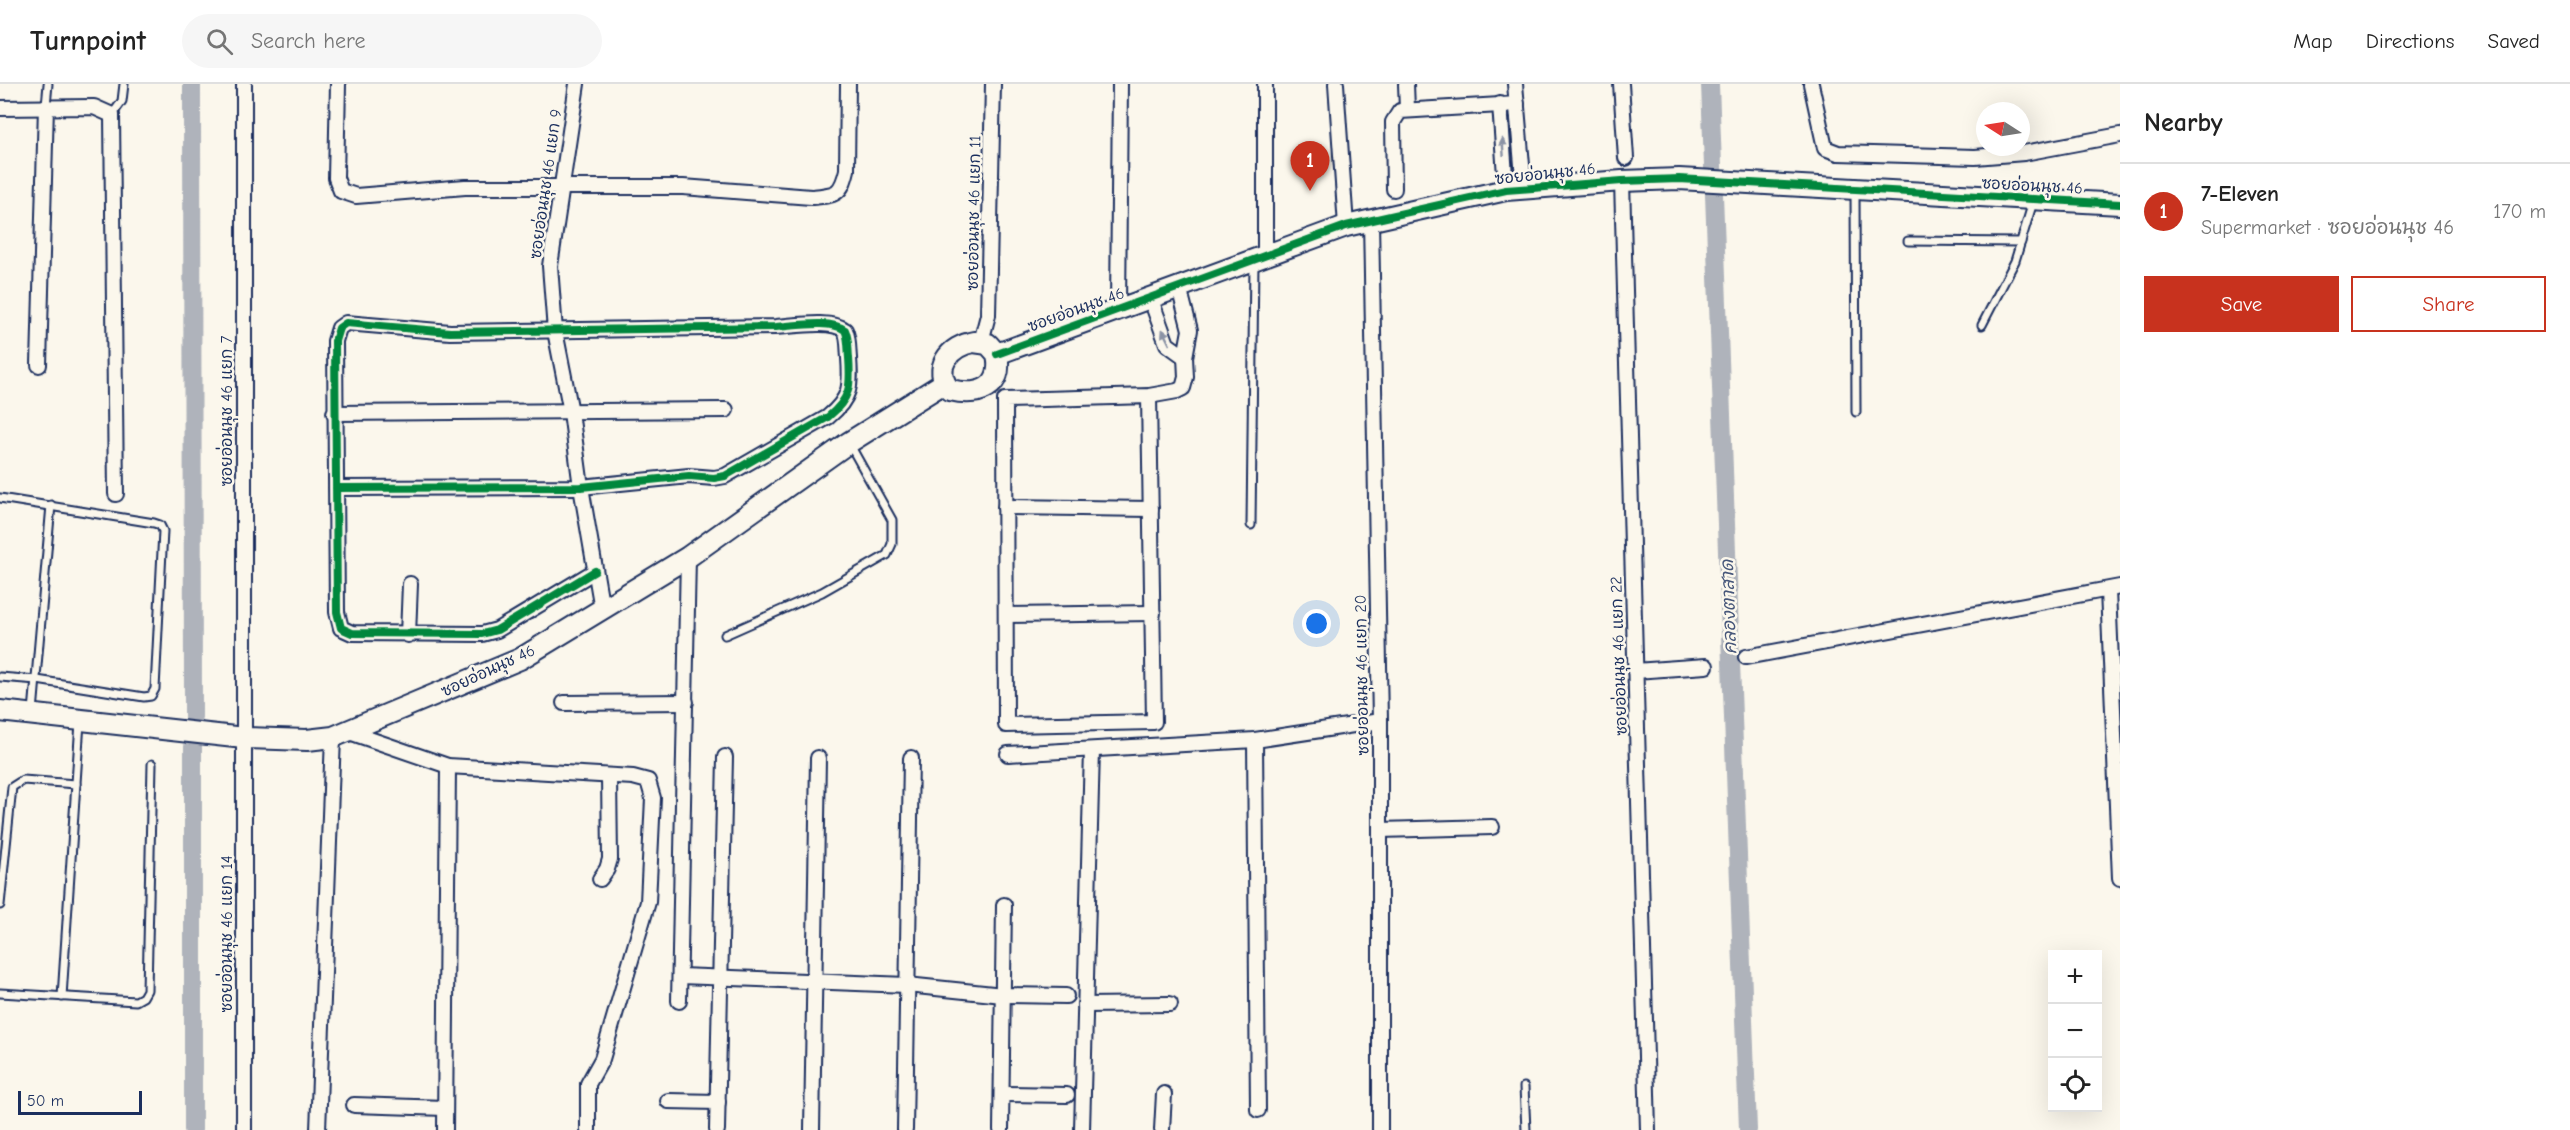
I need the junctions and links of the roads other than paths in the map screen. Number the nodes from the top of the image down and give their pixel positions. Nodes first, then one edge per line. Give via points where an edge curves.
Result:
1 (48, 84) edge
2 (124, 84) edge
3 (244, 84) edge
4 (338, 84) edge
5 (577, 84) edge
6 (848, 84) edge
7 (993, 84) edge
8 (1120, 84) edge
9 (1265, 84) edge
10 (1336, 84) edge
11 (1406, 84) edge
12 (1515, 84) edge
13 (1621, 84) edge
14 (1811, 84) edge
15 (1500, 104) junction
16 (1517, 104) junction
17 (46, 106) junction
18 (0, 108) edge
19 (1407, 109) junction
20 (112, 115) junction
21 (2120, 135) edge
22 (1626, 158) dead end
23 (1622, 181) junction
24 (560, 188) junction
25 (1394, 189) dead end
26 (1515, 189) junction
27 (1855, 189) junction
28 (2034, 199) junction
29 (2120, 204) edge
30 (1371, 219) junction
31 (1346, 225) junction
32 (1908, 241) dead end
33 (2021, 242) junction
34 (1259, 257) junction
35 (1179, 287) junction
36 (1150, 297) junction
37 (1119, 309) junction
38 (1982, 326) dead end
39 (555, 331) junction
40 (989, 348) junction
41 (1185, 357) junction
42 (39, 365) dead end
43 (944, 383) junction
44 (1149, 396) junction
45 (726, 410) dead end
46 (571, 412) junction
47 (1856, 412) dead end
48 (334, 413) junction
49 (849, 443) junction
50 (581, 487) junction
51 (336, 488) junction
52 (116, 494) dead end
53 (0, 498) edge
54 (51, 505) junction
55 (1005, 507) junction
56 (1151, 508) junction
57 (1251, 525) dead end
58 (688, 557) junction
59 (595, 571) junction
60 (410, 584) dead end
61 (2114, 588) edge
62 (602, 609) junction
63 (1152, 613) junction
64 (1006, 615) junction
65 (408, 634) junction
66 (725, 636) dead end
67 (1746, 657) dead end
68 (1706, 666) dead end
69 (1635, 671) junction
70 (0, 677) edge
71 (36, 680) junction
72 (564, 702) dead end
73 (686, 702) junction
74 (0, 711) edge
75 (33, 714) junction
76 (80, 719) junction
77 (1380, 721) junction
78 (341, 735) junction
79 (244, 738) junction
80 (1255, 740) junction
81 (1092, 750) junction
82 (1008, 754) dead end
83 (725, 757) dead end
84 (818, 758) dead end
85 (911, 758) dead end
86 (152, 764) dead end
87 (448, 766) junction
88 (609, 776) junction
89 (76, 784) junction
90 (1492, 827) dead end
91 (1380, 830) junction
92 (2120, 878) edge
93 (600, 879) dead end
94 (0, 905) edge
95 (1004, 905) dead end
96 (680, 976) junction
97 (720, 977) junction
98 (815, 980) junction
99 (907, 985) junction
100 (0, 993) edge
101 (1003, 995) junction
102 (1066, 996) dead end
103 (62, 997) junction
104 (679, 1001) dead end
105 (1170, 1004) dead end
106 (1085, 1005) junction
107 (1524, 1086) dead end
108 (1002, 1094) junction
109 (1164, 1094) dead end
110 (1067, 1095) dead end
111 (668, 1101) dead end
112 (718, 1101) junction
113 (354, 1105) dead end
114 (445, 1108) junction
115 (1258, 1110) dead end
116 (244, 1130) edge
117 (318, 1130) edge
118 (444, 1130) edge
119 (588, 1130) edge
120 (717, 1130) edge
121 (812, 1130) edge
122 (905, 1130) edge
123 (1001, 1130) edge
124 (1082, 1130) edge
125 (1162, 1130) edge
126 (1380, 1130) edge
127 (1526, 1130) edge
128 (1648, 1130) edge

1 - 17 lane
2 - 20 lane via 122,101
3 - 79 street, ซอยอ่อนนุช 46 แยก 7
4 - 24 street via 336,178 341,191 356,196 465,187
5 - 24 street, ซอยอ่อนนุช 46 แยก 9
6 - 24 street via 847,170 840,190 832,195 811,197 683,186
7 - 40 street, ซอยอ่อนนุช 46 แยก 11
8 - 37 street
9 - 34 street
10 - 31 street
11 - 19 street
12 - 16 street
13 - 22 street
14 - 21 street via 1825,148 1838,153 1975,157 2024,153
15 - 16 street
15 - 19 street
26 -> 15 street
16 - 26 street
17 - 18 street
17 - 20 street via 94,107
17 - 42 street
19 - 25 street via 1395,115 1393,122
20 - 52 street
23 - 26 street, ซอยอ่อนนุช 46
23 - 27 street, ซอยอ่อนนุช 46 via 1679,179
23 - 69 street, ซอยอ่อนนุช 46 แยก 22
24 - 39 street, ซอยอ่อนนุช 46 แยก 9 via 550,266
26 - 30 street, ซอยอ่อนนุช 46
27 - 28 street, ซอยอ่อนนุช 46
27 - 47 lane
28 - 29 street, ซอยอ่อนนุช 46
28 - 33 lane
30 - 31 street, ซอยอ่อนนุช 46
30 - 77 street, ซอยอ่อนนุช 46 แยก 20
31 - 34 street, ซอยอ่อนนุช 46
32 - 33 lane
33 - 38 lane
34 - 35 street, ซอยอ่อนนุช 46
34 - 57 lane
35 - 36 street, ซอยอ่อนนุช 46
35 - 41 street via 1190,330
36 - 37 street, ซอยอ่อนนุช 46
41 -> 36 street via 1167,344
37 - 40 street, ซอยอ่อนนุช 46
39 - 46 street, ซอยอ่อนนุช 46 แยก 9
39 - 48 street via 450,332 346,323 339,328 335,340
39 - 50 street via 832,325 839,326 847,335 851,379 841,406 725,476
40 - 43 street via 963,344 954,348 944,366
40 - 43 street via 999,370 986,389 963,393 950,390
41 - 44 street via 1183,388
43 - 49 street, ซอยอ่อนนุช 46
44 - 55 street via 1005,400
44 - 56 street
45 - 46 street
46 - 48 street
46 - 50 street, ซอยอ่อนนุช 46 แยก 9
48 - 51 street
49 - 58 street, ซอยอ่อนนุช 46
49 - 66 lane via 892,520 892,544 887,555 822,592
50 - 51 street
50 - 59 street, ซอยอ่อนนุช 46 แยก 9
51 - 65 street via 337,612 341,628 352,633
53 - 54 lane
54 - 71 lane
54 - 71 lane via 160,525 163,531 155,689 151,696 144,697
55 - 56 street
55 - 64 street
56 - 63 street
58 - 62 street, ซอยอ่อนนุช 46
58 - 73 street
59 - 62 street, ซอยอ่อนนุช 46 แยก 9
59 - 65 street via 497,630 467,635
60 - 65 street
61 - 67 street
61 - 92 street
62 - 78 street, ซอยอ่อนนุช 46 via 520,659
63 - 64 street
63 - 64 street via 1154,722 1006,725
68 - 69 street
69 - 128 street, ซอยอ่อนนุช 46 แยก 22
70 - 71 lane
71 - 75 lane
72 - 73 street
73 - 96 street
74 - 75 street, ซอยอ่อนนุช 46
75 - 76 street, ซอยอ่อนนุช 46
76 - 79 street, ซอยอ่อนนุช 46
76 - 89 lane
77 - 80 street
77 - 91 street, ซอยอ่อนนุช 46 แยก 20
78 - 79 street, ซอยอ่อนนุช 46 via 307,740
78 - 87 street
78 - 117 street
79 - 116 street, ซอยอ่อนนุช 46 แยก 14
80 - 81 street
80 - 115 street
81 - 82 street
81 - 106 street
83 - 97 street
84 - 98 street
85 - 99 street
86 - 103 lane via 147,990 136,1001
87 - 88 street
87 - 114 street
88 - 93 street via 610,859
88 - 119 street via 648,781 653,798 648,902 602,1059 588,1084
89 - 94 lane via 23,780 12,786
89 - 103 lane
90 - 91 street
91 - 126 street, ซอยอ่อนนุช 46 แยก 20
95 - 101 street
96 - 97 street
96 - 104 street
97 - 98 street
97 - 112 street
98 - 99 street
98 - 121 street
99 - 101 street
99 - 122 street
100 - 103 lane
101 - 102 street
101 - 108 street
105 - 106 street
106 - 124 street
107 - 127 lane
108 - 110 street
108 - 123 street
109 - 125 street
111 - 112 street
112 - 120 street
113 - 114 street
114 - 118 street

